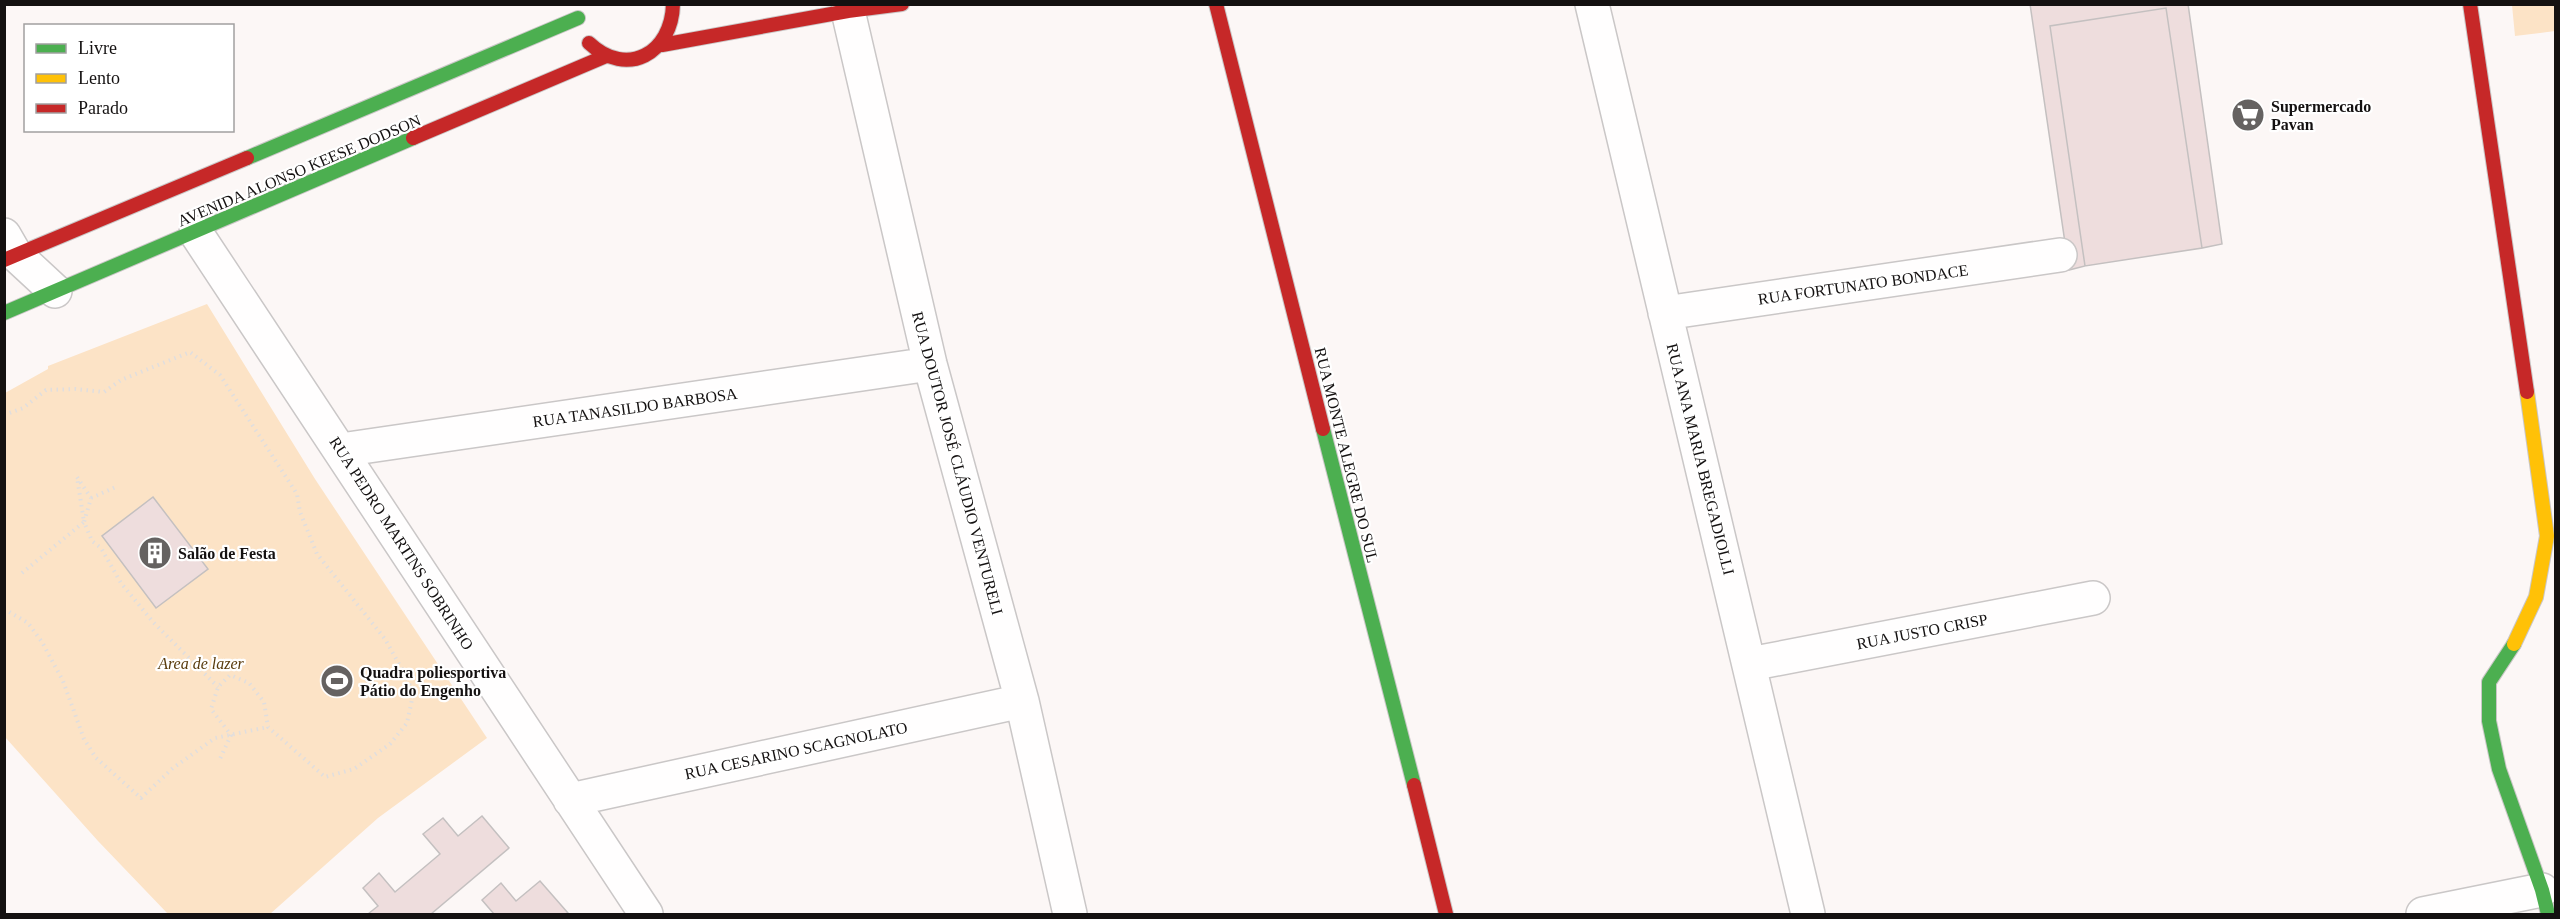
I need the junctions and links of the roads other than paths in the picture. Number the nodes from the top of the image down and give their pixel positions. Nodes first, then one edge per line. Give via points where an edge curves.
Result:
1 (673, 4) edge
2 (902, 4) edge
3 (1216, 4) edge
4 (1592, 4) edge
5 (2470, 4) edge
6 (848, 10) junction
7 (578, 11) edge
8 (662, 45) junction
9 (606, 56) junction
10 (196, 233) junction
11 (8, 250) edge
12 (2060, 255) dead end
13 (55, 291) junction
14 (4, 313) edge
15 (1665, 313) junction
16 (930, 364) junction
17 (341, 450) junction
18 (2551, 543) edge
19 (2093, 598) dead end
20 (1750, 664) junction
21 (1022, 701) junction
22 (570, 800) junction
23 (2545, 902) edge
24 (646, 915) edge
25 (1070, 915) edge
26 (1446, 915) edge
27 (1808, 915) edge
28 (2423, 915) edge

1 - 8 street via 670,30
2 - 6 street
3 - 26 street, RUA MONTE ALEGRE DO SUL
4 - 15 street, RUA ANA MARIA BREGADIOLLI
5 - 18 street
6 - 8 street
6 - 16 street, RUA DOUTOR JOSÉ CLÁUDIO VENTURELI
7 - 9 street via 583,34 592,47
7 - 11 street, AVENIDA ALONSO KEESE DODSON
8 - 9 street via 636,59
9 - 10 street, AVENIDA ALONSO KEESE DODSON
10 - 13 street, AVENIDA ALONSO KEESE DODSON
10 - 17 street, RUA PEDRO MARTINS SOBRINHO
11 - 13 street
12 - 15 street, RUA FORTUNATO BONDACE
13 - 14 street, AVENIDA ALONSO KEESE DODSON
15 - 20 street, RUA ANA MARIA BREGADIOLLI
16 - 17 street, RUA TANASILDO BARBOSA
16 - 21 street, RUA DOUTOR JOSÉ CLÁUDIO VENTURELI
17 - 22 street, RUA PEDRO MARTINS SOBRINHO
18 - 23 street via 2536,597 2514,644 2489,682 2489,721 2499,769
19 - 20 street, RUA JUSTO CRISP
20 - 27 street, RUA ANA MARIA BREGADIOLLI
21 - 22 street, RUA CESARINO SCAGNOLATO
21 - 25 street, RUA DOUTOR JOSÉ CLÁUDIO VENTURELI
22 - 24 street, RUA PEDRO MARTINS SOBRINHO
23 - 28 street

